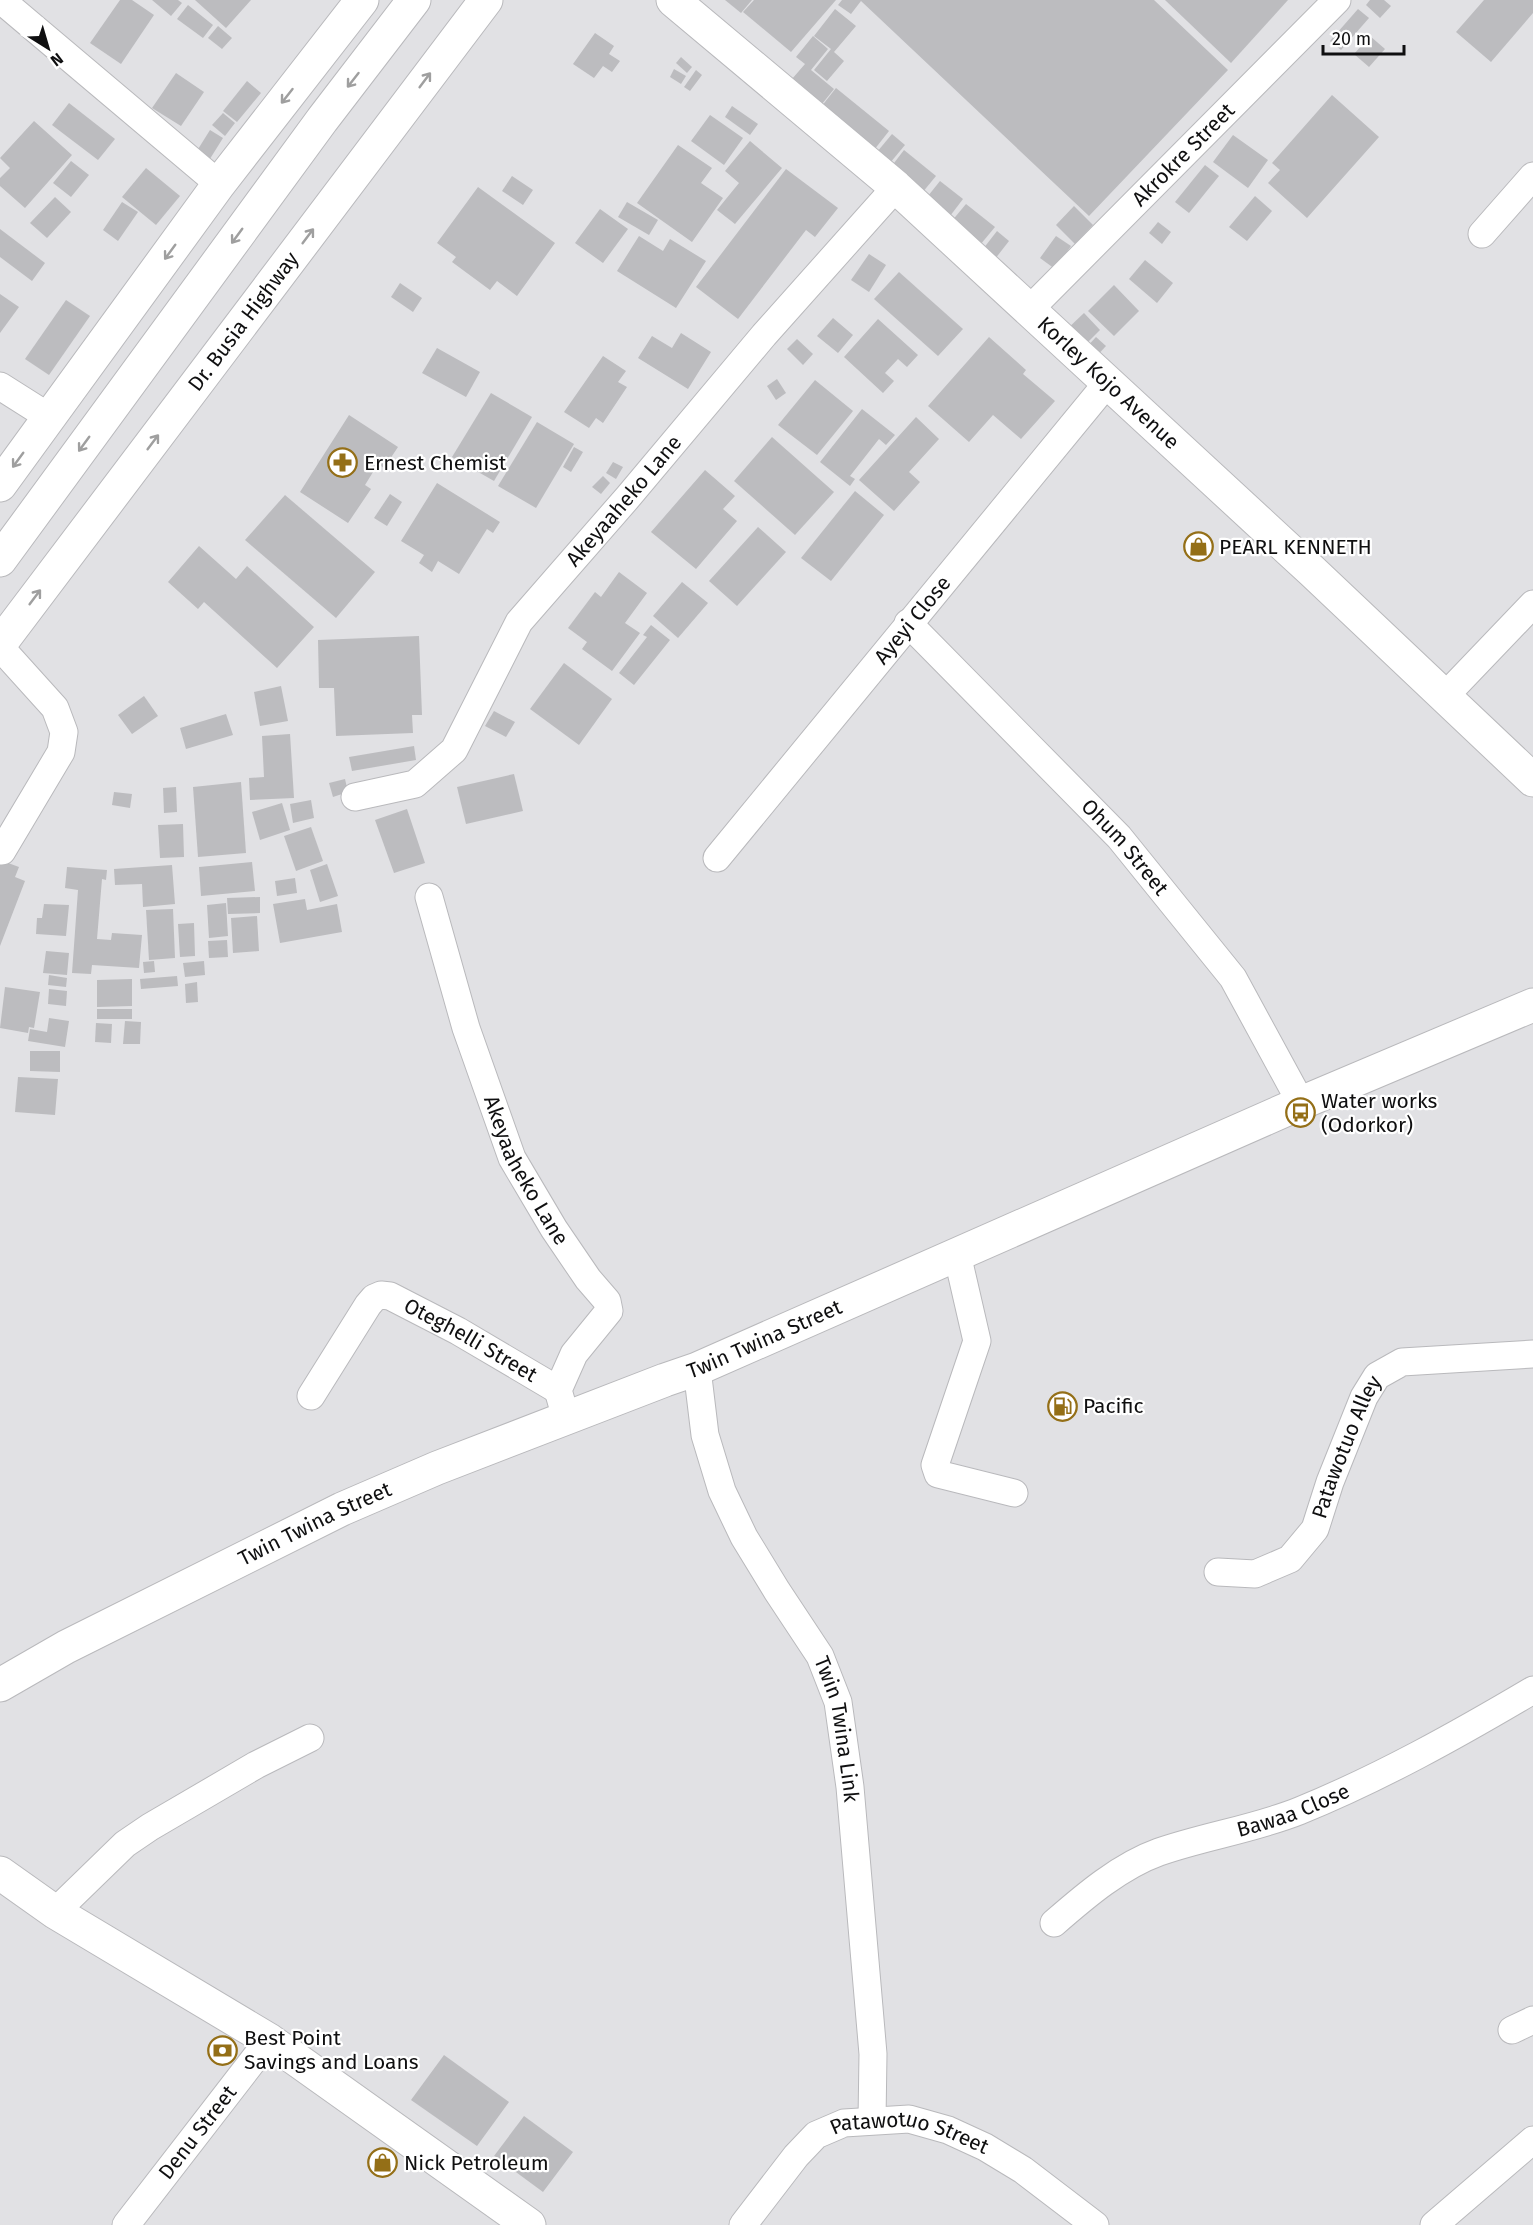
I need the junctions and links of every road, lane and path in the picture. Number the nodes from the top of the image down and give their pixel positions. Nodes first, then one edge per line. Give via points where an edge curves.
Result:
1 (1, 0) edge
2 (362, 0) edge
3 (414, 0) edge
4 (486, 0) edge
5 (673, 0) edge
6 (1336, 0) edge
7 (1533, 176) edge
8 (219, 183) junction
9 (896, 187) junction
10 (1482, 234) dead end
11 (1029, 310) junction
12 (1108, 382) junction
13 (0, 386) edge
14 (49, 417) junction
15 (0, 485) edge
16 (0, 560) edge
17 (1533, 604) edge
18 (908, 623) junction
19 (0, 645) edge
20 (1446, 696) junction
21 (1533, 780) edge
22 (356, 797) dead end
23 (2, 851) dead end
24 (717, 858) dead end
25 (429, 897) dead end
26 (1531, 1011) edge
27 (1301, 1103) junction
28 (957, 1254) junction
29 (1533, 1354) edge
30 (697, 1369) junction
31 (311, 1396) dead end
32 (562, 1404) junction
33 (1014, 1493) dead end
34 (1218, 1572) dead end
35 (0, 1685) edge
36 (1533, 1690) edge
37 (310, 1738) dead end
38 (0, 1873) edge
39 (55, 1912) junction
40 (1054, 1923) dead end
41 (269, 2040) junction
42 (872, 2120) junction
43 (1533, 2140) edge
44 (126, 2225) edge
45 (529, 2225) edge
46 (743, 2225) edge
47 (1095, 2225) edge
48 (1434, 2225) edge

1 - 8 street
2 -> 8 main road
3 -> 16 main road
19 -> 4 main road, Dr. Busia Highway
5 - 9 main road, Korley Kojo Avenue
6 - 11 street, Akrokre Street
7 - 10 street
8 -> 14 main road
9 - 11 main road, Korley Kojo Avenue
9 - 22 street, Akeyaaheko Lane via 519,622 454,750 415,784
11 - 12 main road, Korley Kojo Avenue
12 - 18 street, Ayeyi Close
12 - 20 main road, Korley Kojo Avenue
13 - 14 street
14 -> 15 main road
17 - 20 street
18 - 24 street, Ayeyi Close
18 - 27 street, Ohum Street via 1119,837 1233,978
19 - 23 street via 55,708 64,732 61,752
20 - 21 main road, Korley Kojo Avenue
25 - 32 street, Akeyaaheko Lane via 466,1028 512,1158 568,1249 607,1301 609,1311 574,1354
26 - 27 main road, Twin Twina Street
27 - 28 main road, Twin Twina Street
28 - 30 main road, Twin Twina Street
28 - 33 street via 976,1341 935,1465 938,1474
29 - 34 street, Patawotuo Alley via 1402,1362 1377,1376 1364,1397 1315,1528 1290,1560 1255,1574
30 - 32 main road, Twin Twina Street
30 - 42 street, Twin Twina Link via 705,1435 722,1491 744,1537 820,1656 838,1702 850,1787 873,2054
31 - 32 street, Oteghelli Street via 368,1305 381,1295 433,1317
32 - 35 main road, Twin Twina Street via 438,1468 342,1509 66,1647
36 - 40 street, Bawaa Close via 1395,1768 1297,1811 1158,1852 1121,1872
37 - 39 street via 256,1765 134,1838
38 - 39 main road
39 - 41 main road
41 - 44 street, Denu Street
41 - 45 main road
42 - 46 street, Patawotuo Street via 844,2123 816,2135
42 - 47 street, Patawotuo Street via 909,2119 948,2130 985,2147 1023,2170
43 - 48 street

